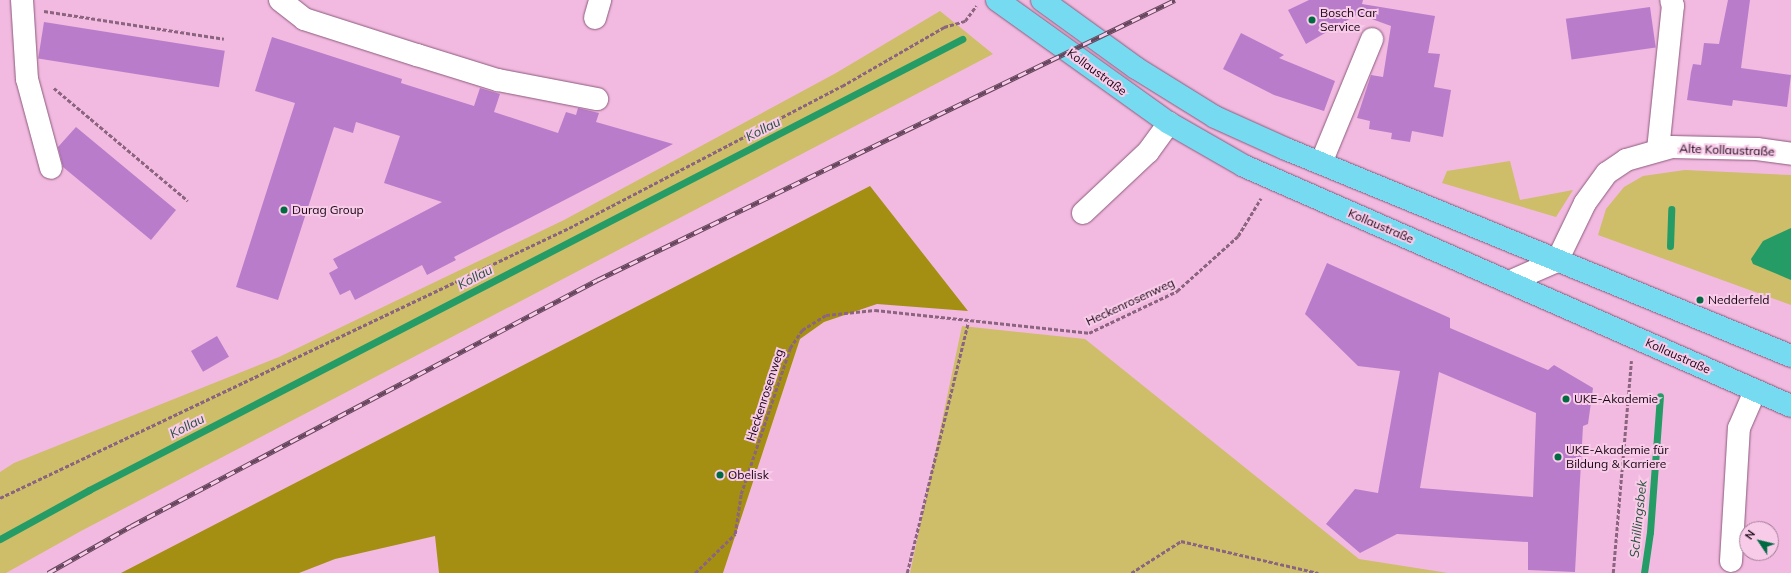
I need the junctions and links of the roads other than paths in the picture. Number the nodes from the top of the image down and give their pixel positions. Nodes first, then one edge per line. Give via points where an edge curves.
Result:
1 (280, 0) edge
2 (997, 0) edge
3 (1042, 0) edge
4 (1671, 0) edge
5 (22, 4) edge
6 (1372, 39) dead end
7 (597, 99) dead end
8 (1169, 123) junction
9 (1658, 150) junction
10 (1791, 154) edge
11 (1321, 163) junction
12 (51, 168) dead end
13 (1083, 213) dead end
14 (1557, 261) junction
15 (1509, 282) junction
16 (1791, 356) edge
17 (1755, 391) junction
18 (1791, 406) edge
19 (1731, 560) dead end

1 - 7 street via 304,19 498,80
2 - 8 main road, Kollaustraße
3 - 11 main road via 1182,98 1215,117
4 - 9 street via 1673,6
5 - 12 street via 27,79
6 - 11 street
8 - 13 street via 1148,152
8 - 15 main road, Kollaustraße via 1270,178
9 - 10 street, Alte Kollaustraße via 1711,147
9 - 14 street, Alte Kollaustraße via 1626,160 1607,173 1585,203
11 - 14 main road
14 - 15 street
14 - 16 main road
15 - 17 main road, Kollaustraße
17 - 18 main road, Kollaustraße
17 - 19 street via 1739,428

